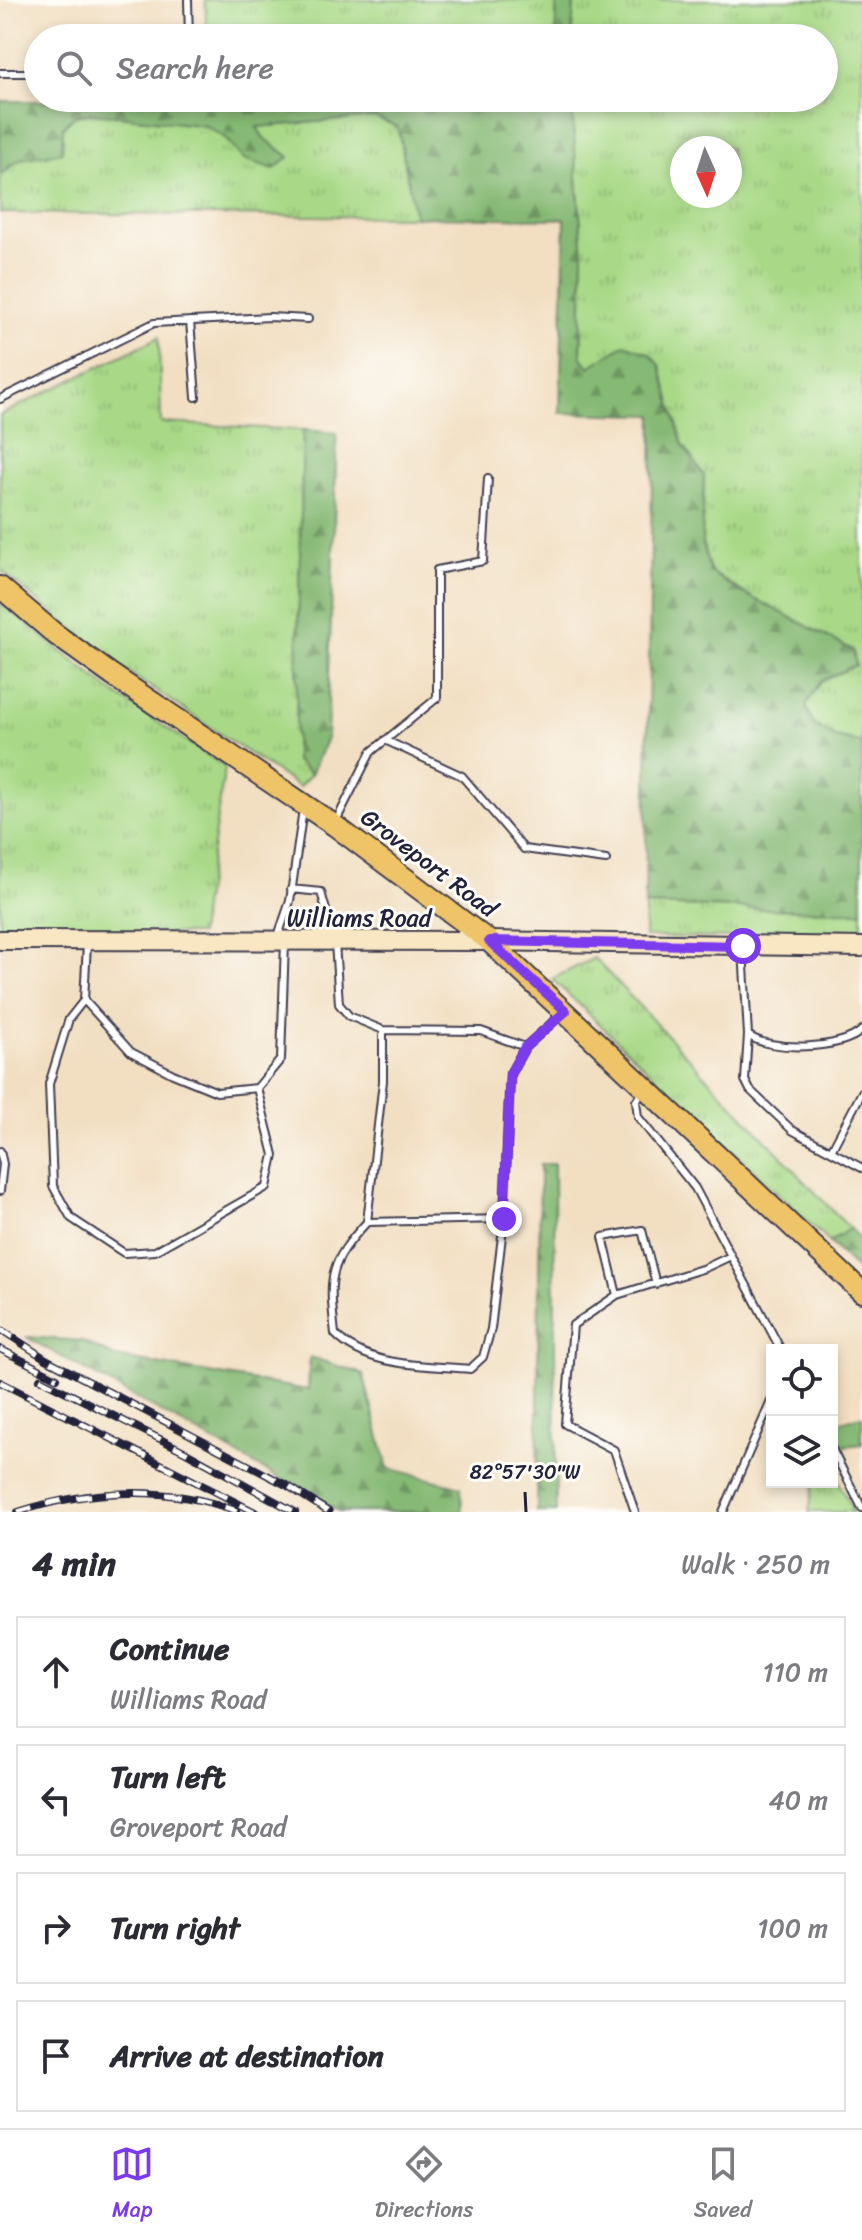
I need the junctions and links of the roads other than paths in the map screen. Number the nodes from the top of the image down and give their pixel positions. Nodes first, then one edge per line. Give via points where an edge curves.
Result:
1 (188, 0) edge
2 (189, 24) edge
3 (0, 73) edge
4 (24, 73) edge
5 (308, 319) dead end
6 (190, 321) junction
7 (196, 397) dead end
8 (0, 399) edge
9 (488, 478) dead end
10 (0, 587) edge
11 (385, 740) junction
12 (303, 804) junction
13 (334, 825) junction
14 (606, 860) dead end
15 (291, 889) junction
16 (0, 940) edge
17 (87, 940) junction
18 (489, 941) junction
19 (281, 942) junction
20 (335, 942) junction
21 (743, 946) junction
22 (862, 947) edge
23 (84, 1000) junction
24 (566, 1011) junction
25 (383, 1030) junction
26 (862, 1030) edge
27 (748, 1035) junction
28 (525, 1047) junction
29 (647, 1086) junction
30 (257, 1088) junction
31 (862, 1092) edge
32 (0, 1151) edge
33 (831, 1151) junction
34 (862, 1168) edge
35 (0, 1191) edge
36 (504, 1219) junction
37 (367, 1222) junction
38 (731, 1256) junction
39 (656, 1284) junction
40 (862, 1292) edge
41 (617, 1295) junction
42 (778, 1344) edge
43 (766, 1413) edge
44 (838, 1461) edge
45 (860, 1505) edge
46 (635, 1512) edge
47 (723, 1512) edge

1 - 2 lane
3 - 4 lane
5 - 6 lane
6 - 7 lane
6 - 8 lane via 154,323
9 - 11 lane via 483,561 437,570 437,698
10 - 12 main road, Groveport Road via 112,675
11 - 13 lane via 371,752
11 - 14 lane via 462,776 524,849
12 - 13 main road, Groveport Road
12 - 15 lane
13 - 18 main road, Groveport Road
15 - 19 lane
15 - 20 lane via 321,892
16 - 17 main road, Williams Road
17 - 19 main road, Williams Road
17 - 23 lane
18 - 20 main road, Williams Road
18 - 21 main road, Williams Road
18 - 24 main road, Groveport Road
19 - 20 main road, Williams Road
19 - 30 lane via 281,1059
20 - 25 lane via 339,1004 349,1016
21 - 22 main road, Williams Road
21 - 27 lane
23 - 30 lane via 131,1052 173,1074 217,1092
23 - 30 lane via 69,1019 49,1084 53,1186 71,1218 124,1253 155,1251 267,1187 274,1155
24 - 28 lane
24 - 29 main road, Groveport Road
25 - 28 lane via 481,1031
25 - 37 lane via 383,1081
26 - 27 lane via 822,1045 768,1045
27 - 33 lane via 745,1080 750,1090 792,1130
28 - 36 lane via 510,1074
29 - 38 lane via 636,1101 638,1117 695,1188
29 - 40 main road, Groveport Road
31 - 33 lane
32 - 35 lane
33 - 34 lane
36 - 37 lane
36 - 37 lane via 491,1329 483,1357 470,1369 385,1361 346,1345 335,1334 333,1270 342,1249
38 - 39 lane
38 - 42 lane
39 - 41 lane
39 - 41 lane via 642,1230 603,1237
41 - 46 lane via 573,1325 565,1424 614,1450
43 - 47 lane
44 - 45 lane

